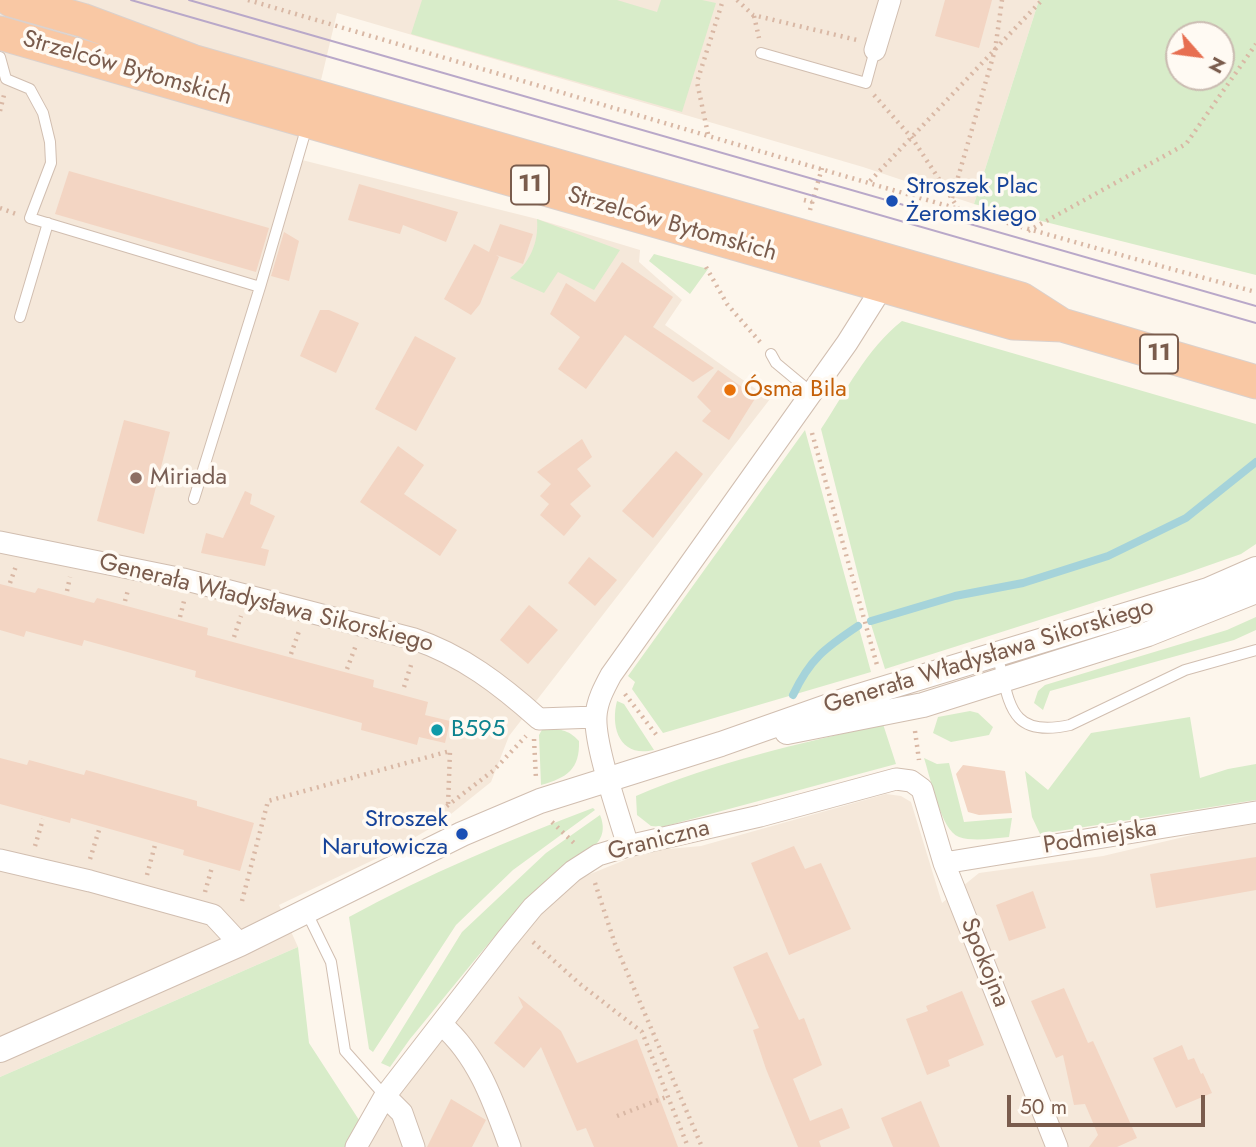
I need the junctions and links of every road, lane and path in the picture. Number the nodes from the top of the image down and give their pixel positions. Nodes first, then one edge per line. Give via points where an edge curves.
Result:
1 (11, 0) edge
2 (248, 0) edge
3 (723, 0) edge
4 (737, 0) edge
5 (890, 0) edge
6 (1002, 0) edge
7 (1042, 0) edge
8 (0, 33) edge
9 (1256, 44) edge
10 (871, 46) junction
11 (995, 50) junction
12 (761, 53) dead end
13 (0, 57) edge
14 (3, 78) edge
15 (866, 83) junction
16 (313, 109) junction
17 (708, 135) junction
18 (912, 138) junction
19 (822, 167) junction
20 (870, 181) junction
21 (952, 198) junction
22 (804, 200) dead end
23 (812, 202) junction
24 (958, 208) junction
25 (809, 212) dead end
26 (48, 223) junction
27 (1028, 230) junction
28 (705, 264) dead end
29 (883, 286) junction
30 (260, 287) junction
31 (1256, 292) edge
32 (20, 317) dead end
33 (1062, 325) junction
34 (771, 354) joint
35 (1256, 382) edge
36 (812, 393) junction
37 (812, 433) dead end
38 (194, 499) dead end
39 (0, 542) edge
40 (1256, 569) edge
41 (1256, 592) edge
42 (245, 606) dead end
43 (303, 620) dead end
44 (359, 634) dead end
45 (234, 637) dead end
46 (1256, 649) edge
47 (415, 651) dead end
48 (291, 654) dead end
49 (997, 654) junction
50 (877, 664) dead end
51 (347, 669) dead end
52 (1004, 679) junction
53 (404, 687) dead end
54 (596, 717) junction
55 (914, 727) dead end
56 (721, 744) junction
57 (609, 779) junction
58 (536, 782) dead end
59 (917, 785) junction
60 (448, 806) junction
61 (1256, 812) edge
62 (547, 817) dead end
63 (43, 819) dead end
64 (427, 821) dead end
65 (99, 830) dead end
66 (155, 845) dead end
67 (628, 846) junction
68 (32, 854) dead end
69 (0, 860) edge
70 (589, 861) junction
71 (944, 863) junction
72 (88, 866) dead end
73 (212, 867) dead end
74 (146, 880) dead end
75 (205, 893) dead end
76 (242, 901) dead end
77 (307, 913) junction
78 (517, 927) junction
79 (240, 944) junction
80 (442, 1025) junction
81 (0, 1050) edge
82 (669, 1096) junction
83 (385, 1097) junction
84 (617, 1116) dead end
85 (356, 1147) edge
86 (414, 1147) edge
87 (510, 1147) edge
88 (688, 1147) edge
89 (702, 1147) edge
90 (1057, 1147) edge

1 - 16 highway, Strzelców Bytomskich / 11 via 82,20
2 - 17 path
3 - 17 path via 697,82
4 - 10 path via 753,15
5 - 10 street
6 - 11 path
7 - 11 path
8 - 16 highway, Strzelców Bytomskich / 11
9 - 27 path via 1186,144
10 - 15 lane
11 - 18 path
11 - 21 path
12 - 15 lane
13 - 14 lane
14 - 26 lane via 30,89 43,113 51,163 30,218
15 - 18 path
16 - 29 highway, Strzelców Bytomskich / 11
16 - 30 lane
16 - 33 highway, Strzelców Bytomskich / 11 via 1021,299
17 - 19 path
18 - 20 path
18 - 21 path
19 - 20 path
19 - 23 path
20 - 24 path
21 - 24 path
22 - 23 path
23 - 25 path
24 - 27 path
26 - 30 lane
26 - 32 lane
27 - 31 path
28 - 34 path via 727,304
29 - 33 highway, Strzelców Bytomskich / 11 via 1013,323
29 - 36 street
30 - 38 lane
33 - 35 highway, Strzelców Bytomskich / 11
34 - 36 lane
36 - 54 street via 611,675
37 - 50 path
39 - 54 street, Generała Władysława Sikorskiego via 183,579 406,636 447,650 516,697 539,719
40 - 49 street, Generała Władysława Sikorskiego via 1208,590
41 - 52 street, Generała Władysława Sikorskiego via 1148,634
42 - 45 path
43 - 48 path
44 - 51 path
46 - 52 lane via 1185,670 1070,725 1053,728 1031,727 1013,713
47 - 53 path
49 - 52 lane
49 - 56 street, Generała Władysława Sikorskiego
52 - 56 street, Generała Władysława Sikorskiego via 889,713
54 - 57 street
55 - 59 path
56 - 57 street, Generała Władysława Sikorskiego
57 - 67 street
57 - 77 street, Generała Władysława Sikorskiego via 540,801 462,834
58 - 60 path via 532,730 494,770
59 - 67 street, Graniczna via 896,779
59 - 71 street, Spokojna
60 - 64 path
60 - 76 path via 450,751 268,801
61 - 71 street, Podmiejska
62 - 70 path
63 - 68 path
65 - 72 path
66 - 74 path
67 - 70 street, Graniczna
69 - 79 street via 213,915
70 - 78 street, Graniczna via 558,884
70 - 89 path via 615,944
71 - 90 street, Spokojna
73 - 75 path
77 - 79 street, Generała Władysława Sikorskiego
77 - 83 lane via 331,962 345,1051
78 - 80 street, Graniczna
78 - 82 path via 642,1032
79 - 81 street, Generała Władysława Sikorskiego
80 - 83 street, Graniczna
80 - 87 street via 460,1041 472,1061
82 - 84 path
82 - 88 path
83 - 85 street, Graniczna
83 - 86 street via 402,1112

